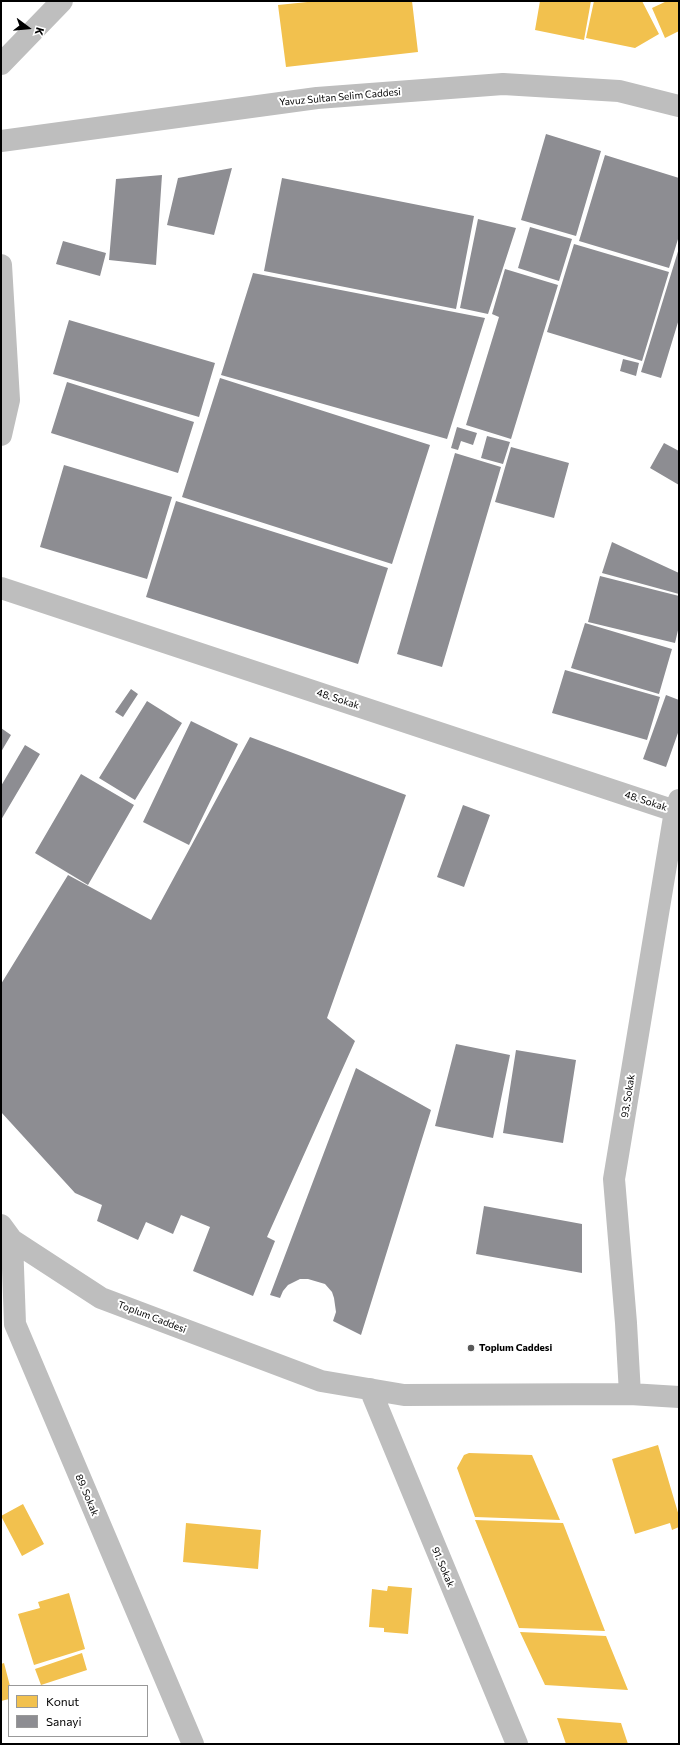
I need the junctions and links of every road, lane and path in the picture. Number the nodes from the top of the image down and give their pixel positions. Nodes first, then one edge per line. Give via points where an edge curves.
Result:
1 (62, 1) edge
2 (1, 64) edge
3 (679, 106) edge
4 (1, 141) edge
5 (1, 265) edge
6 (1, 435) edge
7 (1, 588) edge
8 (677, 805) edge
9 (7, 1233) edge
10 (8, 1329) edge
11 (370, 1389) junction
12 (630, 1394) junction
13 (678, 1400) edge
14 (192, 1744) edge
15 (517, 1744) edge

1 - 2 street
3 - 4 street, Yavuz Sultan Selim Caddesi via 619,91 503,84 317,98
5 - 6 street via 9,400
7 - 8 street, 48. Sokak
8 - 12 street, 93. Sokak via 614,1179
9 - 10 street, 89. Sokak
9 - 11 street, Toplum Caddesi via 101,1298 321,1381
10 - 14 street, 89. Sokak
11 - 12 street, Toplum Caddesi via 404,1395
11 - 15 street, 91. Sokak
12 - 13 street, Toplum Caddesi

